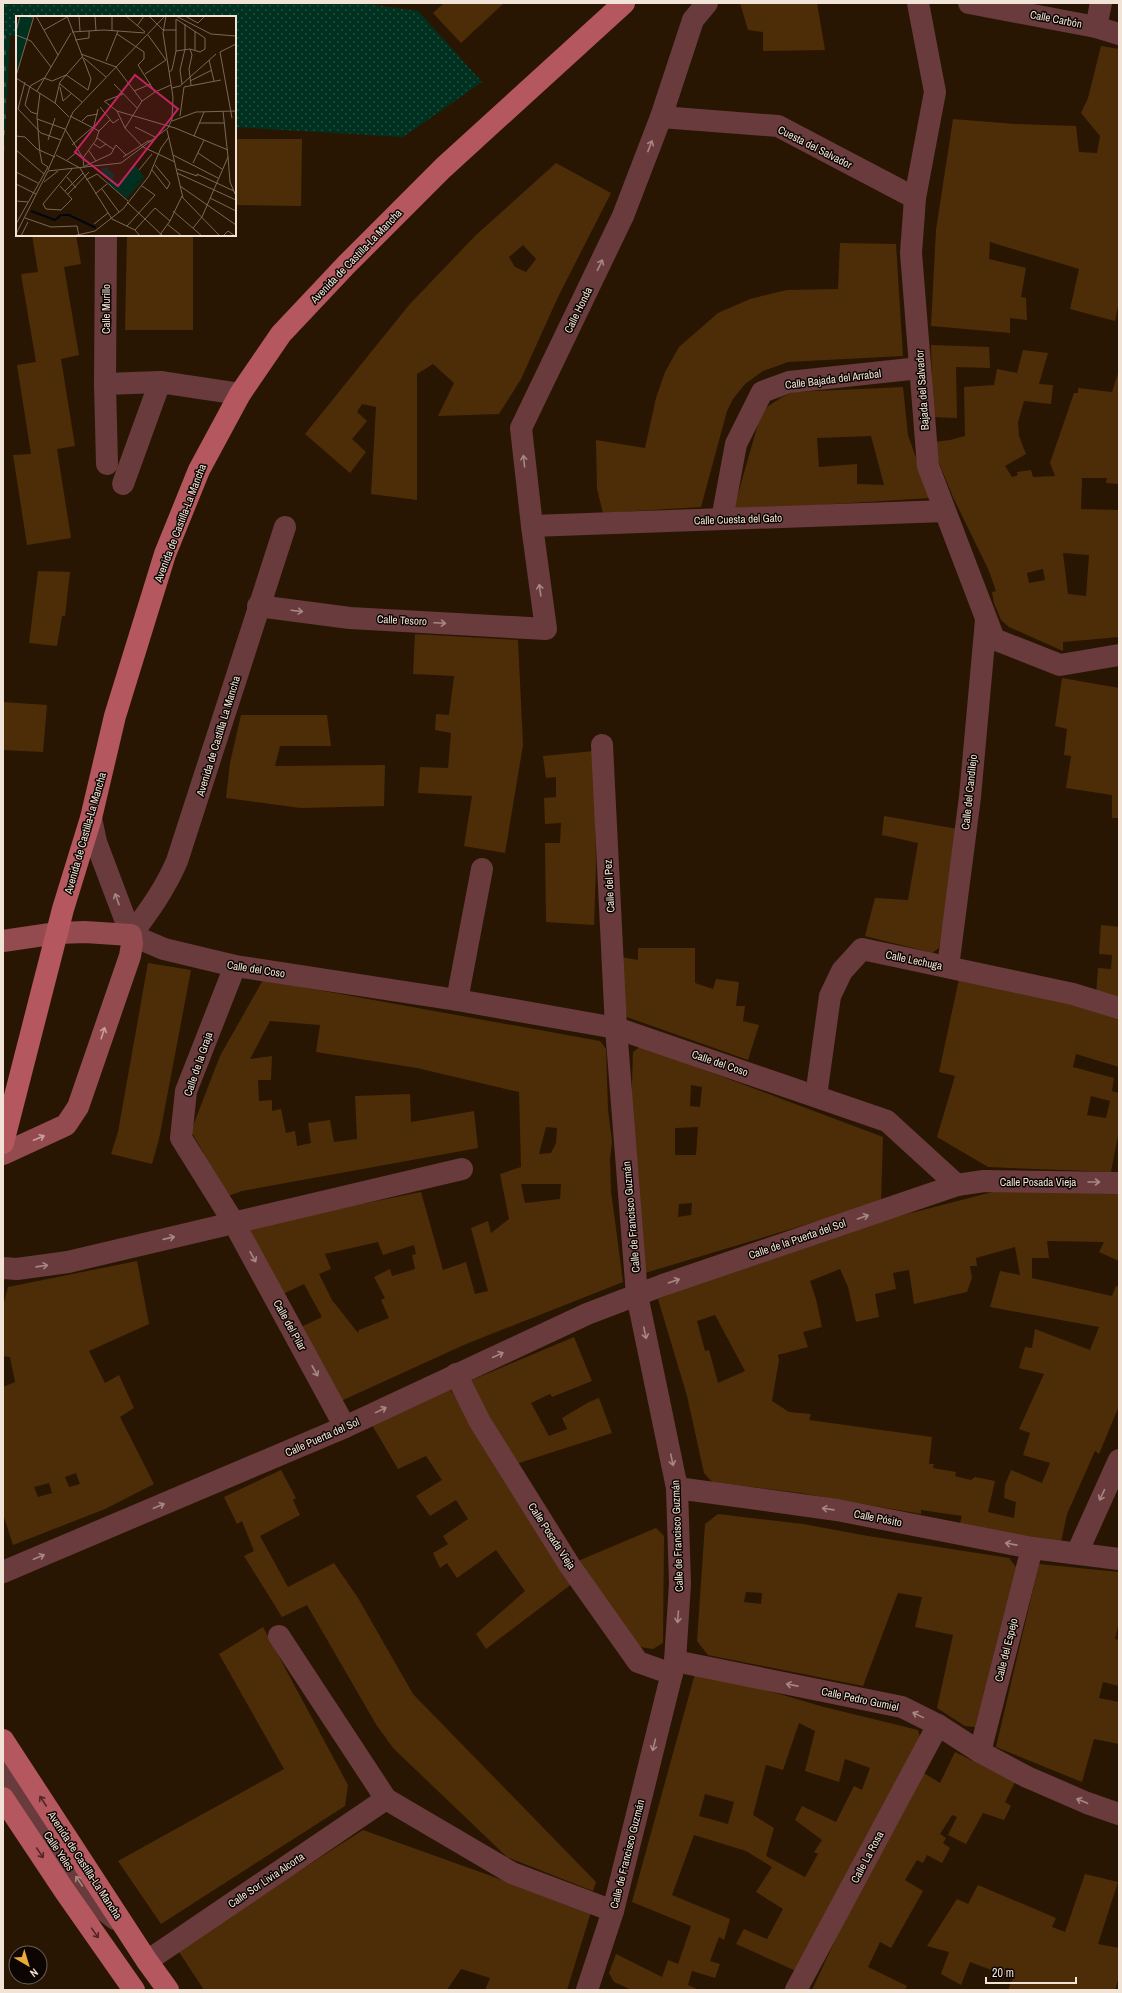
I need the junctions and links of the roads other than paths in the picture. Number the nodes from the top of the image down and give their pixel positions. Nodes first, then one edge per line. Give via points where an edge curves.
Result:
1 (624, 3) edge
2 (707, 3) edge
3 (918, 3) edge
4 (968, 3) edge
5 (1101, 3) edge
6 (1096, 27) junction
7 (1119, 34) edge
8 (661, 117) junction
9 (914, 198) junction
10 (106, 236) edge
11 (920, 368) junction
12 (160, 382) junction
13 (105, 384) junction
14 (240, 394) junction
15 (106, 464) dead end
16 (122, 484) dead end
17 (945, 511) junction
18 (722, 519) junction
19 (532, 526) junction
20 (285, 527) dead end
21 (258, 606) junction
22 (986, 617) junction
23 (546, 629) joint
24 (1119, 654) edge
25 (602, 745) dead end
26 (91, 818) junction
27 (482, 869) dead end
28 (57, 933) junction
29 (131, 935) junction
30 (3, 942) edge
31 (235, 966) junction
32 (948, 967) junction
33 (457, 1000) junction
34 (1119, 1008) edge
35 (616, 1028) junction
36 (816, 1096) junction
37 (3, 1143) edge
38 (3, 1154) edge
39 (462, 1169) dead end
40 (1119, 1183) edge
41 (957, 1185) junction
42 (234, 1222) junction
43 (3, 1268) edge
44 (637, 1295) junction
45 (456, 1374) junction
46 (345, 1427) junction
47 (1119, 1460) edge
48 (677, 1488) junction
49 (1032, 1548) junction
50 (1077, 1553) junction
51 (1119, 1559) edge
52 (3, 1572) edge
53 (279, 1636) dead end
54 (673, 1668) junction
55 (938, 1725) junction
56 (3, 1740) edge
57 (980, 1752) junction
58 (3, 1766) edge
59 (3, 1798) edge
60 (386, 1799) junction
61 (1119, 1814) edge
62 (613, 1911) junction
63 (126, 1927) junction
64 (147, 1960) junction
65 (594, 1988) edge
66 (134, 1990) edge
67 (168, 1990) edge
68 (796, 1990) edge

1 - 14 main road, Avenida de Castilla-La Mancha via 443,168 346,265 281,334
2 - 8 street, Calle Honda via 693,20
3 - 9 street, Bajada del Salvador via 935,92
4 - 6 street, Calle Carbón
5 - 6 street
6 - 7 street, Calle Carbón
8 - 9 street, Cuesta del Salvador via 778,126
19 -> 8 street, Calle Honda via 521,428 623,216
9 - 11 street, Bajada del Salvador via 911,253
10 - 13 street, Calle Murillo
11 - 17 street, Bajada del Salvador via 928,466
11 - 18 street, Calle Bajada del Arrabal via 789,382 762,392 736,444
12 - 13 street
12 - 14 street
12 - 16 street
13 - 15 street, Calle Murillo
14 - 26 main road, Avenida de Castilla-La Mancha via 199,470 165,554 115,716
17 - 18 street, Calle Cuesta del Gato
17 - 22 street, Bajada del Salvador
18 - 19 street, Calle Cuesta del Gato
23 -> 19 street, Calle Honda
20 - 21 street, Avenida de Castilla La Mancha
21 -> 23 street, Calle Tesoro via 350,618
21 - 29 street, Avenida de Castilla La Mancha via 177,862 166,887
22 - 24 street, Bajada del Salvador via 994,639 1060,665
22 - 32 street, Calle del Candilejo via 970,797
25 - 35 street, Calle del Pez
26 - 28 main road, Avenida de Castilla-La Mancha
29 -> 26 street via 96,842
27 - 33 street
28 - 29 street, Calle del Coso
28 - 30 street, Calle del Coso
28 - 37 main road, Avenida de Castilla-La Mancha
29 - 31 street, Calle del Coso via 164,949
38 -> 29 street via 66,1125 78,1107 130,956
31 - 33 street, Calle del Coso
31 - 42 street, Calle de la Graja via 186,1091 181,1138
32 - 34 street, Calle Lechuga via 1073,994
32 - 36 street, Calle Lechuga via 862,949 842,971 830,996
33 - 35 street, Calle del Coso
35 - 36 street, Calle del Coso
35 - 44 street, Calle de Francisco Guzmán
36 - 41 street, Calle del Coso via 887,1121
39 - 42 street
41 -> 40 street, Calle Posada Vieja via 984,1181
44 -> 41 street, Calle de la Puerta del Sol
43 -> 42 street via 17,1269 68,1262
42 -> 46 street, Calle del Pilar
45 -> 44 street, Calle Puerta del Sol via 588,1314
44 -> 48 street, Calle de Francisco Guzmán
46 -> 45 street, Calle Puerta del Sol
45 - 54 street, Calle Posada Vieja via 480,1422 570,1566 638,1662
52 -> 46 street, Calle Puerta del Sol
47 -> 50 street
49 -> 48 street, Calle Pósito via 837,1510
48 -> 54 street, Calle de Francisco Guzmán via 680,1584
49 - 50 street, Calle Pósito
49 - 57 street, Calle del Espejo
50 - 51 street, Calle Pósito
53 - 60 street
55 -> 54 street, Calle Pedro Gumiel via 902,1706
54 -> 62 street, Calle de Francisco Guzmán
55 - 57 street, Calle Pedro Gumiel
55 - 68 street, Calle La Rosa
63 -> 56 main road, Avenida de Castilla-La Mancha
61 -> 57 street, Calle Pedro Gumiel via 1027,1777
63 -> 58 street, Calle Yeles via 105,1911 85,1890
59 -> 66 main road
60 - 62 street via 512,1872
60 - 64 street, Calle Sor Livia Alcorta
62 - 65 street, Calle de Francisco Guzmán
63 - 64 main road, Avenida de Castilla-La Mancha
64 - 67 main road, Avenida de Castilla-La Mancha

